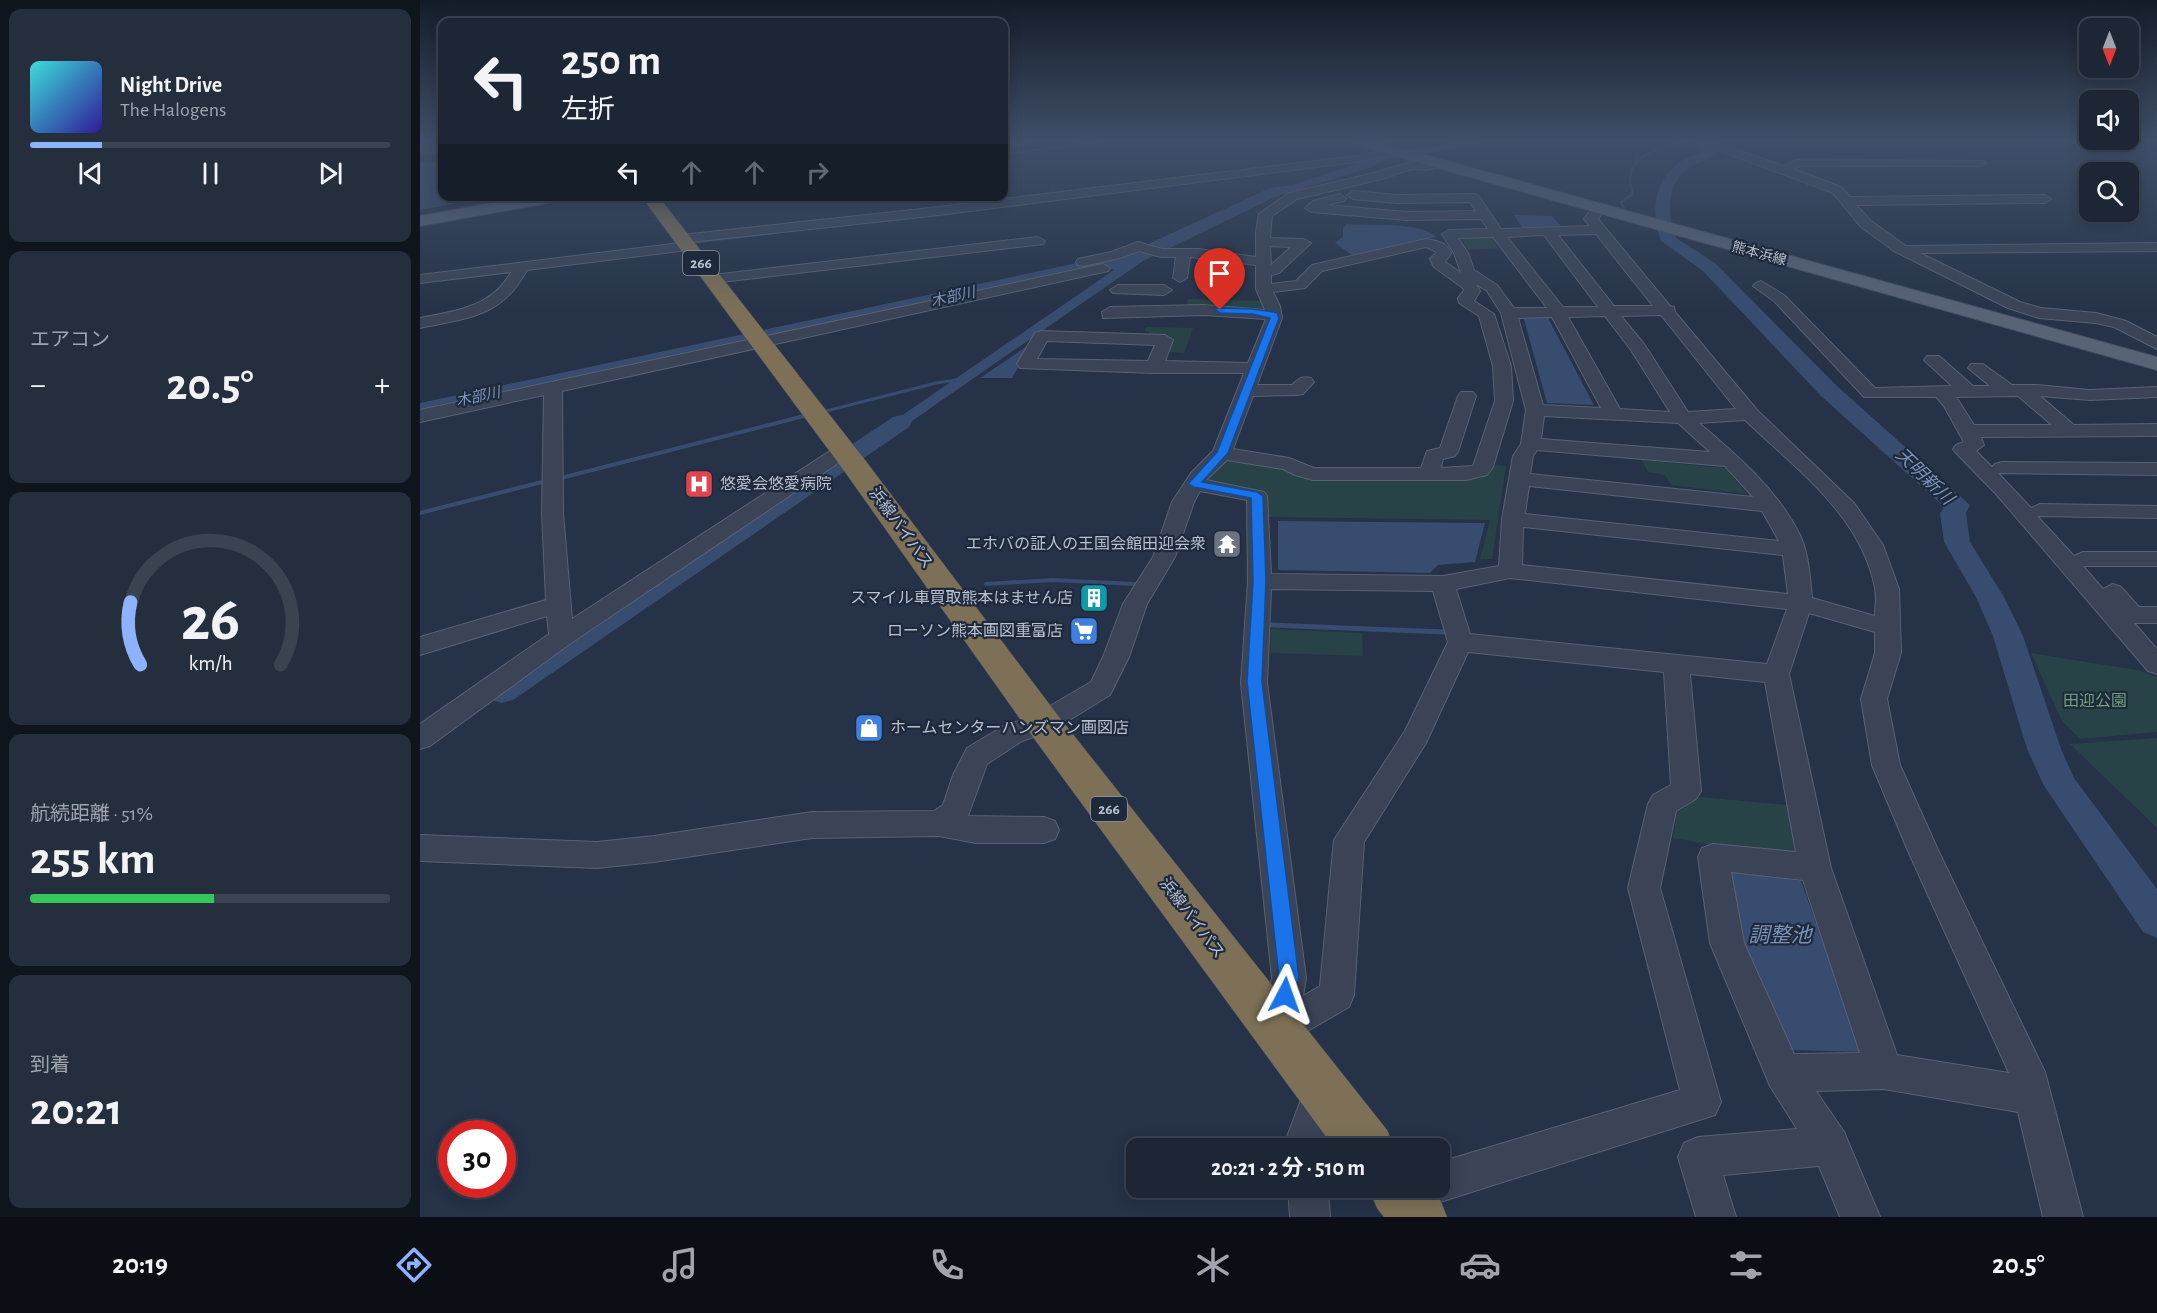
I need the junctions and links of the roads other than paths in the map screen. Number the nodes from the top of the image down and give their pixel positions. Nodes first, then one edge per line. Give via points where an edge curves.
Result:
1 (1036, 199) edge
2 (1289, 199) edge
3 (1338, 199) edge
4 (1432, 199) edge
5 (1436, 199) joint
6 (1444, 199) edge
7 (1475, 199) edge
8 (1539, 199) edge
9 (2045, 199) dead end
10 (531, 201) edge
11 (653, 201) edge
12 (1847, 201) joint
13 (1485, 215) junction
14 (1598, 220) junction
15 (420, 221) edge
16 (1548, 231) junction
17 (1497, 233) junction
18 (1038, 241) dead end
19 (685, 242) junction
20 (1263, 242) junction
21 (2157, 247) edge
22 (1903, 249) junction
23 (1184, 254) junction
24 (522, 266) junction
25 (1103, 268) dead end
26 (1264, 274) junction
27 (1180, 278) dead end
28 (420, 279) edge
29 (713, 279) junction
30 (1779, 283) dead end
31 (1118, 290) dead end
32 (1668, 310) junction
33 (1159, 311) junction
34 (1612, 311) junction
35 (1557, 312) junction
36 (1105, 313) dead end
37 (1509, 313) junction
38 (1274, 315) junction
39 (420, 323) edge
40 (756, 336) junction
41 (2157, 344) edge
42 (1933, 360) dead end
43 (2157, 364) edge
44 (1154, 368) junction
45 (1977, 368) dead end
46 (1254, 369) junction
47 (1305, 382) dead end
48 (553, 388) junction
49 (2014, 390) junction
50 (1247, 391) junction
51 (1968, 391) junction
52 (1941, 392) junction
53 (2157, 392) edge
54 (2090, 395) junction
55 (1467, 396) dead end
56 (1535, 410) junction
57 (1614, 414) junction
58 (1750, 414) junction
59 (420, 416) edge
60 (1683, 418) junction
61 (2069, 430) junction
62 (2135, 430) junction
63 (2157, 430) edge
64 (1967, 431) junction
65 (1531, 444) junction
66 (2157, 447) edge
67 (1222, 453) junction
68 (847, 456) junction
69 (1730, 460) junction
70 (2157, 469) edge
71 (1429, 474) junction
72 (1520, 479) junction
73 (1194, 484) junction
74 (1769, 505) junction
75 (2040, 510) junction
76 (2157, 512) edge
77 (1513, 519) junction
78 (1793, 549) junction
79 (2083, 559) junction
80 (2157, 559) edge
81 (1509, 571) junction
82 (1260, 581) junction
83 (1443, 584) junction
84 (1801, 603) junction
85 (558, 605) junction
86 (2157, 615) edge
87 (1886, 627) junction
88 (562, 637) junction
89 (1460, 642) junction
90 (420, 646) edge
91 (1676, 664) junction
92 (2157, 665) edge
93 (1776, 674) junction
94 (1043, 723) junction
95 (420, 738) edge
96 (939, 823) junction
97 (1044, 830) dead end
98 (420, 848) edge
99 (1815, 868) junction
100 (1278, 1030) junction
101 (1884, 1071) junction
102 (1783, 1073) junction
103 (1323, 1088) junction
104 (2033, 1096) junction
105 (1305, 1138) edge
106 (1360, 1138) edge
107 (1830, 1146) junction
108 (1450, 1183) edge
109 (1309, 1198) edge
110 (1311, 1217) edge
111 (1716, 1217) edge
112 (1860, 1217) edge
113 (2062, 1217) edge

1 - 19 street
2 - 20 street via 1266,214
3 - 13 street via 1311,208 1407,216
4 - 5 street
5 - 6 street
7 - 13 street
8 - 14 main road, 熊本浜線
9 - 12 street
10 - 15 main road
11 - 19 highway, 浜線バイパス / 266
12 - 22 street via 1866,224
13 - 17 street
14 - 16 street
14 - 32 street
14 - 43 main road, 熊本浜線 via 1784,261
16 - 17 street
16 - 34 street
17 - 35 street
17 - 37 street via 1449,234 1468,272 1492,288
18 - 29 street
19 - 24 street
19 - 29 highway, 浜線バイパス / 266
20 - 26 street
20 - 26 street via 1310,241
21 - 22 street
22 - 41 street via 2014,305 2120,324
23 - 26 street
23 - 27 street
23 - 40 street via 1138,246 1115,255
24 - 28 street
24 - 39 street via 505,293 491,303
25 - 40 street
26 - 38 street
26 - 71 street via 1300,285 1317,268 1426,243 1443,250 1437,259 1439,264 1470,286 1467,303 1486,314 1491,324 1502,366 1504,401 1486,463 1480,471
29 - 40 highway, 浜線バイパス / 266
30 - 52 street via 1761,286 1779,298 1870,393
31 - 33 street via 1164,288
32 - 34 street
32 - 58 street
33 - 36 street
33 - 38 street
34 - 35 street
34 - 60 street
35 - 37 street
35 - 57 street
37 - 56 street
38 - 46 street
40 - 48 street
40 - 68 highway, 浜線バイパス / 266
42 - 51 street
44 - 44 street via 1050,364 1026,363 1041,336 1165,340
44 - 46 street
45 - 49 street
46 - 50 street
47 - 50 street via 1297,390
48 - 59 street
48 - 85 street via 552,476
49 - 51 street
49 - 54 street
49 - 61 street
50 - 67 street
51 - 52 street
52 - 64 street
53 - 54 street
54 - 62 street
55 - 71 street via 1448,453 1434,455
56 - 57 street
56 - 65 street
57 - 60 street
58 - 60 street
58 - 87 street via 1846,507 1872,545 1887,589
60 - 69 street
61 - 62 street
61 - 64 street
62 - 63 street
62 - 66 street
64 - 92 street via 1974,445 1963,448
65 - 69 street
65 - 72 street via 1523,456
67 - 71 street via 1289,464 1313,474
67 - 73 street
68 - 88 street
68 - 94 highway, 浜線バイパス / 266
69 - 74 street
70 - 75 street via 2002,468
72 - 74 street
72 - 77 street
73 - 82 street via 1257,496
73 - 94 street via 1183,502 1164,557 1135,604 1101,688
74 - 78 street
75 - 76 street
75 - 79 street
77 - 78 street
77 - 81 street
78 - 84 street
79 - 80 street
79 - 86 street via 2133,615
81 - 83 street
81 - 84 street
82 - 83 street
82 - 100 street via 1254,682 1289,978
83 - 89 street
84 - 87 street
84 - 93 street
85 - 88 street
85 - 90 street
87 - 104 street via 1888,653 1874,699 1886,765 2027,1072
88 - 95 street
89 - 91 street
89 - 100 street via 1416,736 1349,840 1337,995
91 - 93 street
91 - 108 street via 1686,791 1663,804 1644,888 1702,1102
93 - 99 street
94 - 96 street via 1012,734 977,756 955,813
94 - 100 highway, 浜線バイパス / 266
96 - 97 street via 976,830
96 - 98 street via 812,825 597,855
99 - 101 street
99 - 102 street via 1713,857 1727,943
100 - 103 highway, 浜線バイパス / 266
101 - 102 street
101 - 104 street
102 - 107 street
103 - 105 street
103 - 106 highway, 浜線バイパス / 266
104 - 113 street
107 - 111 street via 1698,1157
107 - 112 street
109 - 110 street

